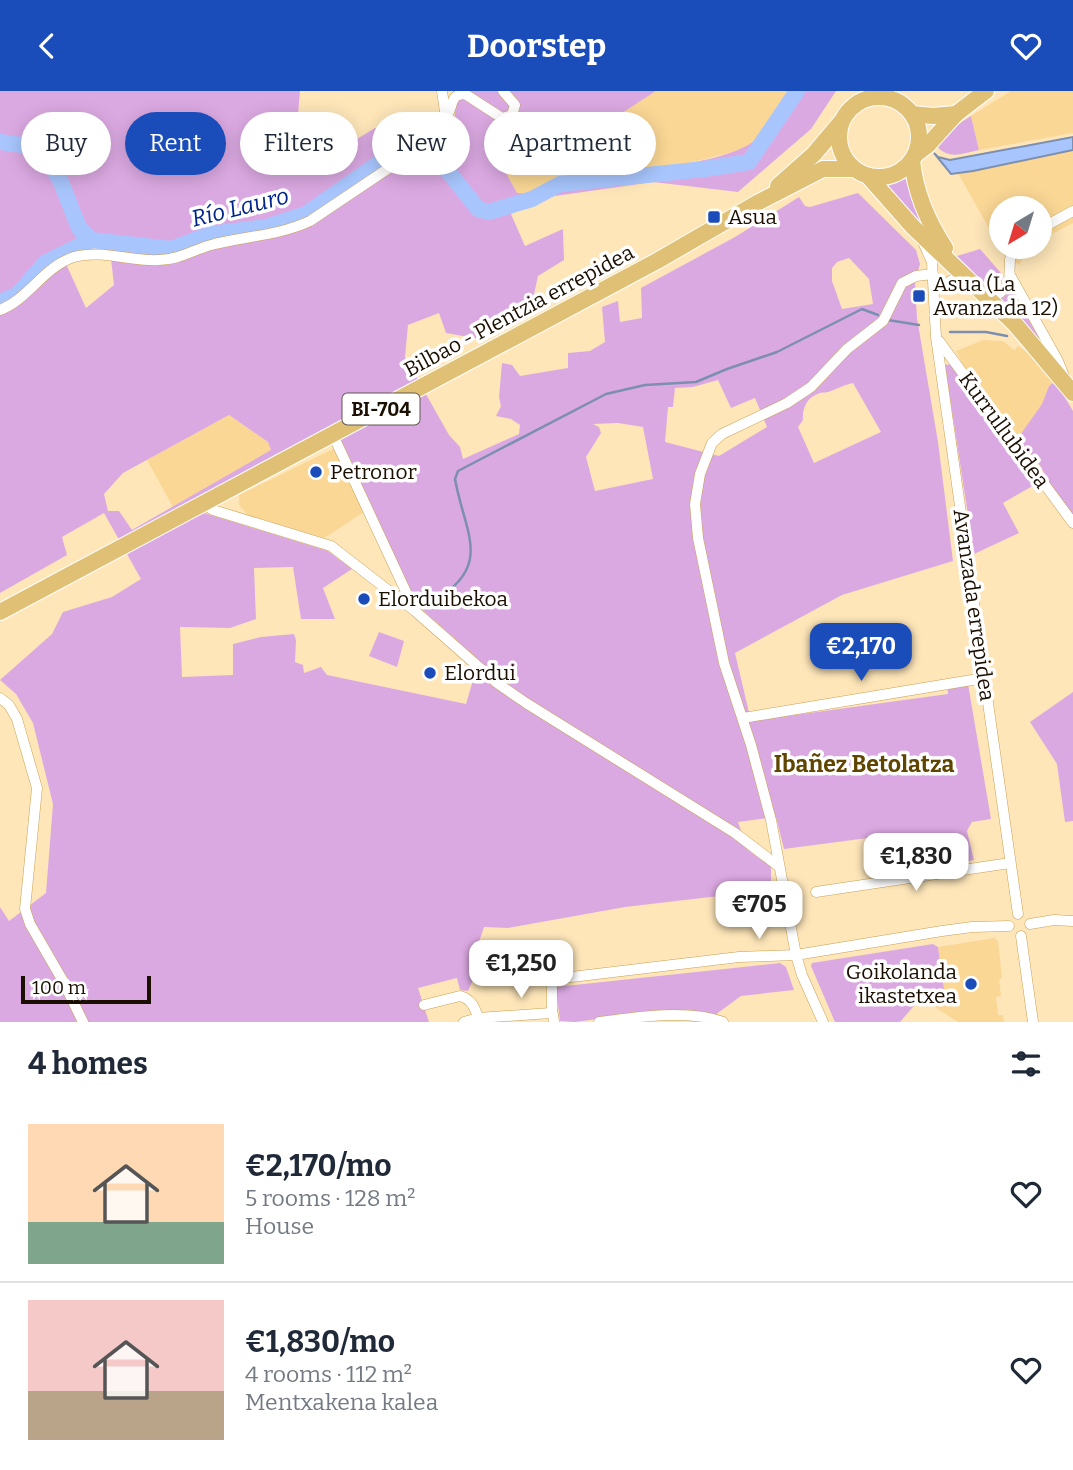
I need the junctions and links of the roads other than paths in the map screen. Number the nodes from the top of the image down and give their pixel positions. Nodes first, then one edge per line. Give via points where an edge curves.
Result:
1 (442, 91) edge
2 (503, 91) edge
3 (859, 91) edge
4 (986, 91) edge
5 (904, 103) edge
6 (445, 112) edge
7 (450, 112) edge
8 (956, 114) junction
9 (846, 115) junction
10 (914, 157) junction
11 (861, 172) junction
12 (377, 175) edge
13 (759, 202) junction
14 (1073, 211) edge
15 (1052, 222) edge
16 (913, 227) junction
17 (941, 247) junction
18 (1010, 259) edge
19 (933, 274) junction
20 (1010, 275) junction
21 (971, 281) junction
22 (935, 292) junction
23 (0, 310) edge
24 (936, 337) junction
25 (1070, 390) edge
26 (333, 435) junction
27 (202, 504) junction
28 (1073, 523) edge
29 (415, 611) junction
30 (0, 612) edge
31 (984, 678) junction
32 (0, 698) edge
33 (743, 718) junction
34 (1010, 863) junction
35 (778, 865) junction
36 (816, 892) dead end
37 (1018, 914) junction
38 (1073, 921) edge
39 (1030, 924) junction
40 (1009, 926) junction
41 (1021, 936) junction
42 (796, 955) junction
43 (503, 967) dead end
44 (552, 977) junction
45 (424, 1005) dead end
46 (478, 1018) junction
47 (553, 1018) edge
48 (522, 1019) edge
49 (83, 1022) edge
50 (464, 1022) edge
51 (599, 1022) edge
52 (723, 1022) edge
53 (822, 1022) edge
54 (1033, 1022) edge

1 - 6 street
2 - 7 street via 516,105 512,115 502,118 465,94 453,99
3 - 9 main road
4 - 8 main road
5 - 8 main road via 933,116
5 - 9 main road via 882,97 859,102
5 - 10 main road via 919,134
8 - 10 main road
9 - 11 main road via 839,141 847,161
9 - 13 main road, BI-704 via 814,154
10 - 11 main road via 893,175
10 - 17 main road via 921,201
11 - 13 main road, BI-704 via 823,169
11 - 16 main road
12 - 23 street via 330,209 290,230 212,245 167,260 86,254 72,258 46,272 12,305
13 - 26 main road, Bilbao - Plentzia errepidea / BI-704
14 - 15 street
16 - 17 main road
16 - 19 street via 929,255
17 - 21 main road
17 - 22 street
18 - 20 street
19 - 22 street
19 - 33 street via 902,283 883,321 847,349 811,387 712,443 695,504 698,538 724,663
20 - 21 street via 1000,293
20 - 25 street
21 - 22 street via 952,280
21 - 25 main road via 1015,324
22 - 24 street, Avanzada errepidea
24 - 28 street, Kurrullubidea
24 - 31 street, Avanzada errepidea
26 - 27 main road, Bilbao - Plentzia errepidea / BI-704
26 - 29 street
27 - 29 street via 331,546
27 - 30 main road, Bilbao - Plentzia errepidea / BI-704
29 - 35 street via 497,683
31 - 33 street
31 - 34 street, Avanzada errepidea
32 - 49 street via 17,719 37,788 25,909
33 - 35 street via 771,820
34 - 36 street
34 - 37 street, Avanzada errepidea
35 - 42 street
37 - 39 street
37 - 40 street
38 - 39 street
39 - 41 street
40 - 41 street via 1014,935
40 - 42 street via 942,930
41 - 54 street
42 - 44 street
42 - 53 street
43 - 44 street
44 - 47 street
45 - 46 street via 466,997
46 - 48 street
46 - 50 street
47 - 48 street
51 - 52 street via 672,1016

